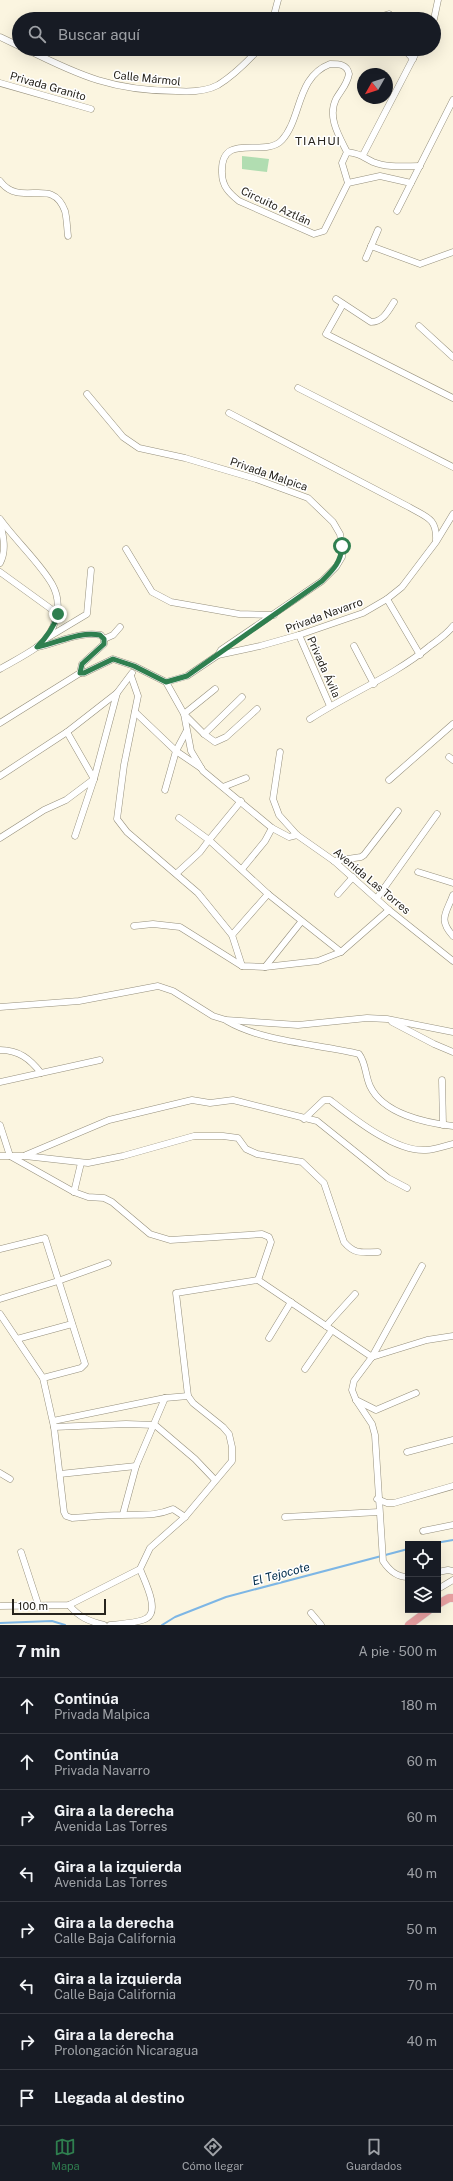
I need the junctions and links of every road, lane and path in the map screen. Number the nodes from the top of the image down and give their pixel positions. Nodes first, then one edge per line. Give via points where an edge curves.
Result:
1 (278, 0) edge
2 (438, 0) edge
3 (275, 12) edge
4 (435, 12) edge
5 (0, 37) edge
6 (12, 43) edge
7 (40, 56) edge
8 (252, 56) edge
9 (410, 56) edge
10 (414, 56) edge
11 (413, 59) junction
12 (0, 83) edge
13 (452, 103) edge
14 (91, 109) dead end
15 (347, 152) junction
16 (363, 155) junction
17 (420, 166) junction
18 (0, 181) edge
19 (348, 183) junction
20 (411, 183) junction
21 (397, 211) dead end
22 (378, 230) dead end
23 (68, 236) dead end
24 (371, 246) junction
25 (453, 252) edge
26 (366, 258) dead end
27 (336, 299) dead end
28 (394, 302) dead end
29 (343, 304) junction
30 (419, 326) dead end
31 (453, 357) edge
32 (298, 388) dead end
33 (87, 394) dead end
34 (453, 398) edge
35 (229, 413) dead end
36 (453, 467) edge
37 (453, 514) edge
38 (0, 520) edge
39 (436, 542) junction
40 (126, 549) dead end
41 (0, 563) edge
42 (91, 570) dead end
43 (0, 572) edge
44 (387, 599) junction
45 (58, 614) junction
46 (274, 615) junction
47 (120, 627) dead end
48 (452, 631) edge
49 (299, 635) junction
50 (46, 638) junction
51 (104, 639) junction
52 (354, 646) dead end
53 (37, 647) junction
54 (218, 655) junction
55 (420, 655) junction
56 (134, 666) junction
57 (0, 669) edge
58 (80, 673) junction
59 (131, 676) junction
60 (166, 682) junction
61 (374, 684) junction
62 (215, 689) dead end
63 (117, 693) junction
64 (242, 697) dead end
65 (330, 706) junction
66 (257, 709) dead end
67 (135, 712) junction
68 (184, 714) junction
69 (310, 720) dead end
70 (0, 723) edge
71 (453, 724) edge
72 (67, 732) junction
73 (186, 732) junction
74 (204, 734) junction
75 (176, 751) junction
76 (280, 752) dead end
77 (204, 770) junction
78 (0, 776) edge
79 (246, 778) dead end
80 (94, 779) junction
81 (389, 780) dead end
82 (223, 787) junction
83 (165, 790) dead end
84 (241, 801) junction
85 (398, 811) dead end
86 (437, 814) dead end
87 (179, 818) dead end
88 (272, 828) junction
89 (297, 835) junction
90 (75, 836) dead end
91 (0, 838) edge
92 (209, 840) junction
93 (334, 861) junction
94 (242, 870) junction
95 (418, 872) dead end
96 (177, 873) junction
97 (353, 877) junction
98 (453, 883) edge
99 (268, 894) junction
100 (338, 894) dead end
101 (453, 895) edge
102 (377, 898) junction
103 (389, 910) junction
104 (301, 922) junction
105 (134, 926) dead end
106 (232, 935) junction
107 (453, 936) edge
108 (340, 952) junction
109 (453, 961) edge
110 (242, 966) junction
111 (265, 967) junction
112 (0, 1007) edge
113 (387, 1019) junction
114 (226, 1020) junction
115 (453, 1032) edge
116 (0, 1050) edge
117 (453, 1052) edge
118 (100, 1060) dead end
119 (41, 1074) junction
120 (442, 1080) dead end
121 (0, 1082) edge
122 (304, 1119) junction
123 (0, 1125) edge
124 (443, 1125) junction
125 (453, 1126) edge
126 (453, 1144) edge
127 (0, 1156) edge
128 (10, 1156) junction
129 (25, 1156) junction
130 (81, 1163) junction
131 (407, 1188) dead end
132 (74, 1192) junction
133 (0, 1249) edge
134 (378, 1252) dead end
135 (108, 1262) dead end
136 (422, 1266) dead end
137 (258, 1280) junction
138 (58, 1281) junction
139 (355, 1294) dead end
140 (0, 1298) edge
141 (291, 1302) junction
142 (0, 1314) edge
143 (72, 1324) junction
144 (329, 1328) junction
145 (453, 1336) edge
146 (269, 1338) dead end
147 (17, 1339) junction
148 (372, 1357) junction
149 (305, 1369) dead end
150 (43, 1378) junction
151 (416, 1393) dead end
152 (188, 1396) junction
153 (165, 1398) junction
154 (356, 1400) junction
155 (53, 1424) junction
156 (155, 1426) junction
157 (453, 1440) edge
158 (407, 1452) dead end
159 (136, 1466) junction
160 (0, 1473) edge
161 (60, 1474) junction
162 (10, 1479) dead end
163 (215, 1480) junction
164 (453, 1486) edge
165 (377, 1499) junction
166 (378, 1512) junction
167 (123, 1514) junction
168 (285, 1516) dead end
169 (185, 1517) junction
170 (453, 1525) edge
171 (423, 1531) dead end
172 (21, 1552) dead end
173 (140, 1569) junction
174 (441, 1571) edge
175 (453, 1571) edge
176 (405, 1576) edge
177 (453, 1580) edge
178 (441, 1587) edge
179 (453, 1598) edge
180 (441, 1602) edge
181 (69, 1604) junction
182 (0, 1606) edge
183 (39, 1607) junction
184 (311, 1613) dead end
185 (424, 1613) edge
186 (104, 1625) edge
187 (110, 1625) edge
188 (321, 1625) edge
189 (409, 1625) edge

1 - 3 street
2 - 4 street
5 - 6 street
7 - 8 street, Calle Mármol via 66,69 123,88 191,92 217,85
9 - 11 street
10 - 11 street
11 - 16 street
12 - 14 street, Privada Granito
13 - 17 street
15 - 16 street
15 - 19 street via 342,163
15 - 19 street, Circuito Aztlán via 333,119 334,104 347,84 349,74 340,64 322,67 310,78 286,134 278,144 272,147 238,147 226,156 222,163 222,177 230,194 239,200 314,234 324,231
16 - 17 street via 374,162 393,166
17 - 20 street
18 - 23 street via 12,192 42,192 60,201 65,212
19 - 20 street via 380,176
20 - 21 street
22 - 24 street
24 - 25 street via 420,264
24 - 26 street
27 - 29 street
28 - 29 street via 376,322 371,322
29 - 34 street via 326,334
30 - 31 street
32 - 36 street
33 - 46 street, Privada Malpica via 123,437 138,448 185,458 308,498 332,522 340,534 342,558 322,581
35 - 39 street via 409,506 433,522
37 - 39 street, Privada Navarro
38 - 41 street via 4,542
38 - 45 street via 52,584
39 - 44 street, Privada Navarro via 402,587
40 - 46 street via 152,592 171,602 239,614
42 - 50 street via 87,614
43 - 45 street
44 - 49 street, Privada Navarro via 363,613
44 - 55 street
45 - 50 street
46 - 54 street, Privada Malpica via 221,650
47 - 51 street via 113,635
48 - 55 street
49 - 54 street, Privada Navarro
49 - 65 street, Privada Ávila
50 - 53 street
51 - 53 street via 100,635 86,635
51 - 58 street via 104,644 82,664
52 - 61 street
53 - 57 street
54 - 60 street, Privada Navarro via 187,676
55 - 61 street
56 - 58 street via 113,659
56 - 59 street
56 - 60 street
58 - 70 street
59 - 63 street
59 - 67 street via 138,696
60 - 68 street
61 - 65 street
62 - 68 street
63 - 72 street
63 - 80 street
64 - 74 street
65 - 69 street
66 - 74 street via 226,737 215,742
67 - 75 street
67 - 96 street via 124,765 117,819 127,832
68 - 73 street
68 - 74 street
71 - 81 street
72 - 78 street
72 - 80 street
73 - 75 street
73 - 77 street via 191,751
75 - 77 street
75 - 83 street
76 - 89 street, Avenida Las Torres via 273,800 279,815
77 - 82 street
79 - 82 street
80 - 90 street
80 - 91 street via 66,800 44,810
82 - 84 street
84 - 88 street
84 - 92 street
85 - 93 street via 364,855
86 - 102 street
87 - 92 street
88 - 89 street via 289,837
88 - 94 street
89 - 93 street, Avenida Las Torres
92 - 94 street
92 - 96 street
93 - 97 street, Avenida Las Torres
94 - 99 street
95 - 98 street
96 - 106 street via 198,892
97 - 100 street
97 - 102 street, Avenida Las Torres
99 - 104 street
99 - 106 street
101 - 107 street via 443,921
102 - 103 street, Avenida Las Torres
103 - 108 street
103 - 109 street, Avenida Las Torres
104 - 108 street
104 - 111 street
105 - 110 street via 153,924 180,927
106 - 110 street
108 - 111 street via 318,961
110 - 111 street
112 - 114 street via 79,1001 158,986 173,991 213,1016
113 - 114 street via 367,1018 298,1025
113 - 115 street
113 - 117 street
114 - 124 street via 236,1026 270,1036 314,1047 359,1054 370,1087 384,1102 422,1122
116 - 119 street via 21,1054 31,1060
118 - 119 street
119 - 121 street
120 - 124 street
122 - 126 street via 324,1100 330,1100 376,1132 406,1148 426,1150
122 - 129 street via 233,1100 210,1103 192,1100 109,1120
122 - 131 street via 317,1121 388,1178
123 - 128 street
124 - 125 street
127 - 128 street
128 - 129 street
128 - 132 street
129 - 130 street
130 - 132 street
130 - 134 street via 123,1156 194,1136 238,1138 246,1149 257,1154 302,1162 324,1183 344,1242 358,1252
132 - 137 street via 112,1202 150,1234 170,1240 262,1234 269,1237 271,1242
133 - 138 street via 45,1238
135 - 138 street
136 - 148 street
137 - 141 street
137 - 152 street via 176,1293
138 - 140 street
138 - 143 street
139 - 144 street
141 - 144 street
141 - 146 street
142 - 147 street
143 - 147 street
143 - 150 street via 85,1364 81,1368
144 - 148 street
144 - 149 street
145 - 148 street via 427,1340
147 - 150 street
148 - 154 street via 354,1382 352,1390
150 - 155 street
151 - 154 street via 376,1410
152 - 153 street
152 - 163 street via 193,1403 224,1426 229,1434 232,1461
153 - 155 street
153 - 156 street
154 - 165 street via 372,1424
155 - 156 street
155 - 161 street
156 - 159 street
156 - 163 street via 195,1459
157 - 158 street
159 - 161 street
159 - 167 street
160 - 162 street
161 - 167 street via 64,1512 69,1518
163 - 169 street
164 - 165 street via 394,1503
165 - 166 street
166 - 168 street
166 - 176 street via 382,1560 389,1570
167 - 169 street via 153,1515 173,1509
169 - 173 street via 150,1548
170 - 171 street
172 - 183 street
173 - 181 street
173 - 187 street via 153,1605 152,1613 146,1619
174 - 175 street
177 - 178 street
179 - 180 main road
181 - 183 street
181 - 186 street via 87,1621
182 - 183 street
184 - 188 street
185 - 189 main road

